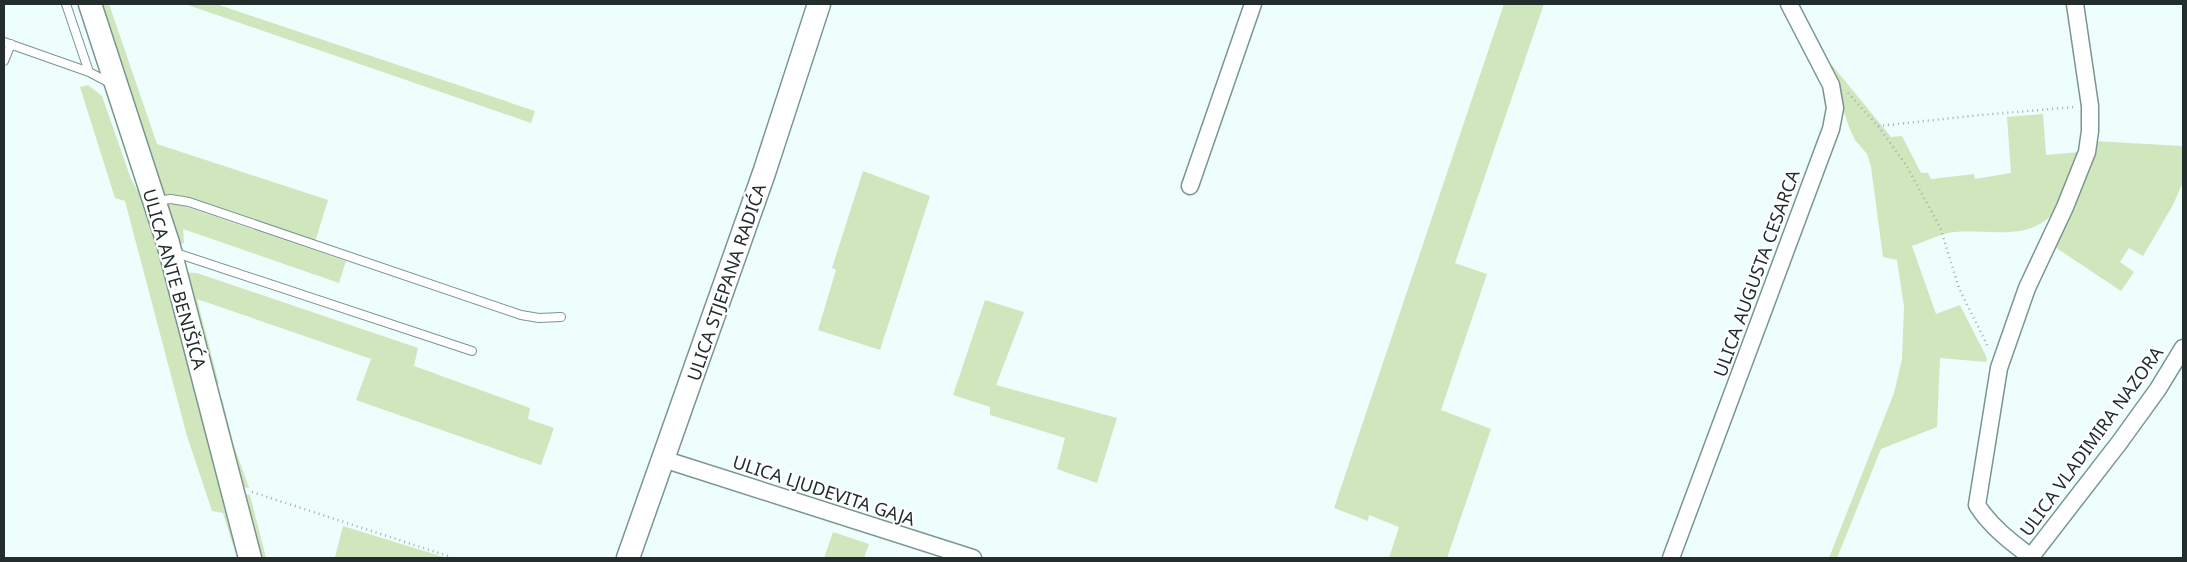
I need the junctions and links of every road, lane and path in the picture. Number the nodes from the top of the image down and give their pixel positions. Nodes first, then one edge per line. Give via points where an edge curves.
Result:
1 (66, 4) edge
2 (90, 4) edge
3 (820, 4) edge
4 (1253, 4) edge
5 (1789, 4) edge
6 (2075, 4) edge
7 (7, 43) edge
8 (4, 61) edge
9 (90, 72) junction
10 (1829, 80) junction
11 (117, 87) junction
12 (2090, 106) junction
13 (1878, 126) junction
14 (1190, 186) dead end
15 (154, 201) junction
16 (170, 250) junction
17 (561, 317) dead end
18 (2183, 348) edge
19 (472, 351) dead end
20 (1999, 368) junction
21 (663, 459) junction
22 (233, 492) junction
23 (448, 556) dead end
24 (250, 558) edge
25 (628, 558) edge
26 (973, 558) edge
27 (1671, 558) edge
28 (2030, 558) edge

1 - 9 lane
2 - 11 street, ULICA ANTE BENIŠIĆA
3 - 21 street, ULICA STJEPANA RADIĆA
4 - 14 street
5 - 10 street, ULICA AUGUSTA CESARCA
6 - 12 street
7 - 8 lane
7 - 9 lane
9 - 11 lane
10 - 13 path via 1846,90
10 - 27 street, ULICA AUGUSTA CESARCA via 1835,108 1831,129
11 - 15 street, ULICA ANTE BENIŠIĆA
12 - 13 path
12 - 20 street via 2090,132 2082,168 2027,288
13 - 20 path via 1906,165 1940,227 1959,288
15 - 16 street, ULICA ANTE BENIŠIĆA
15 - 17 lane via 189,202 521,315
16 - 19 lane
16 - 22 street, ULICA ANTE BENIŠIĆA
18 - 28 street, ULICA VLADIMIRA NAZORA via 2119,443
20 - 28 street via 1977,505 2008,540
21 - 25 street, ULICA STJEPANA RADIĆA
21 - 26 street, ULICA LJUDEVITA GAJA
22 - 23 path via 254,492
22 - 24 street, ULICA ANTE BENIŠIĆA

